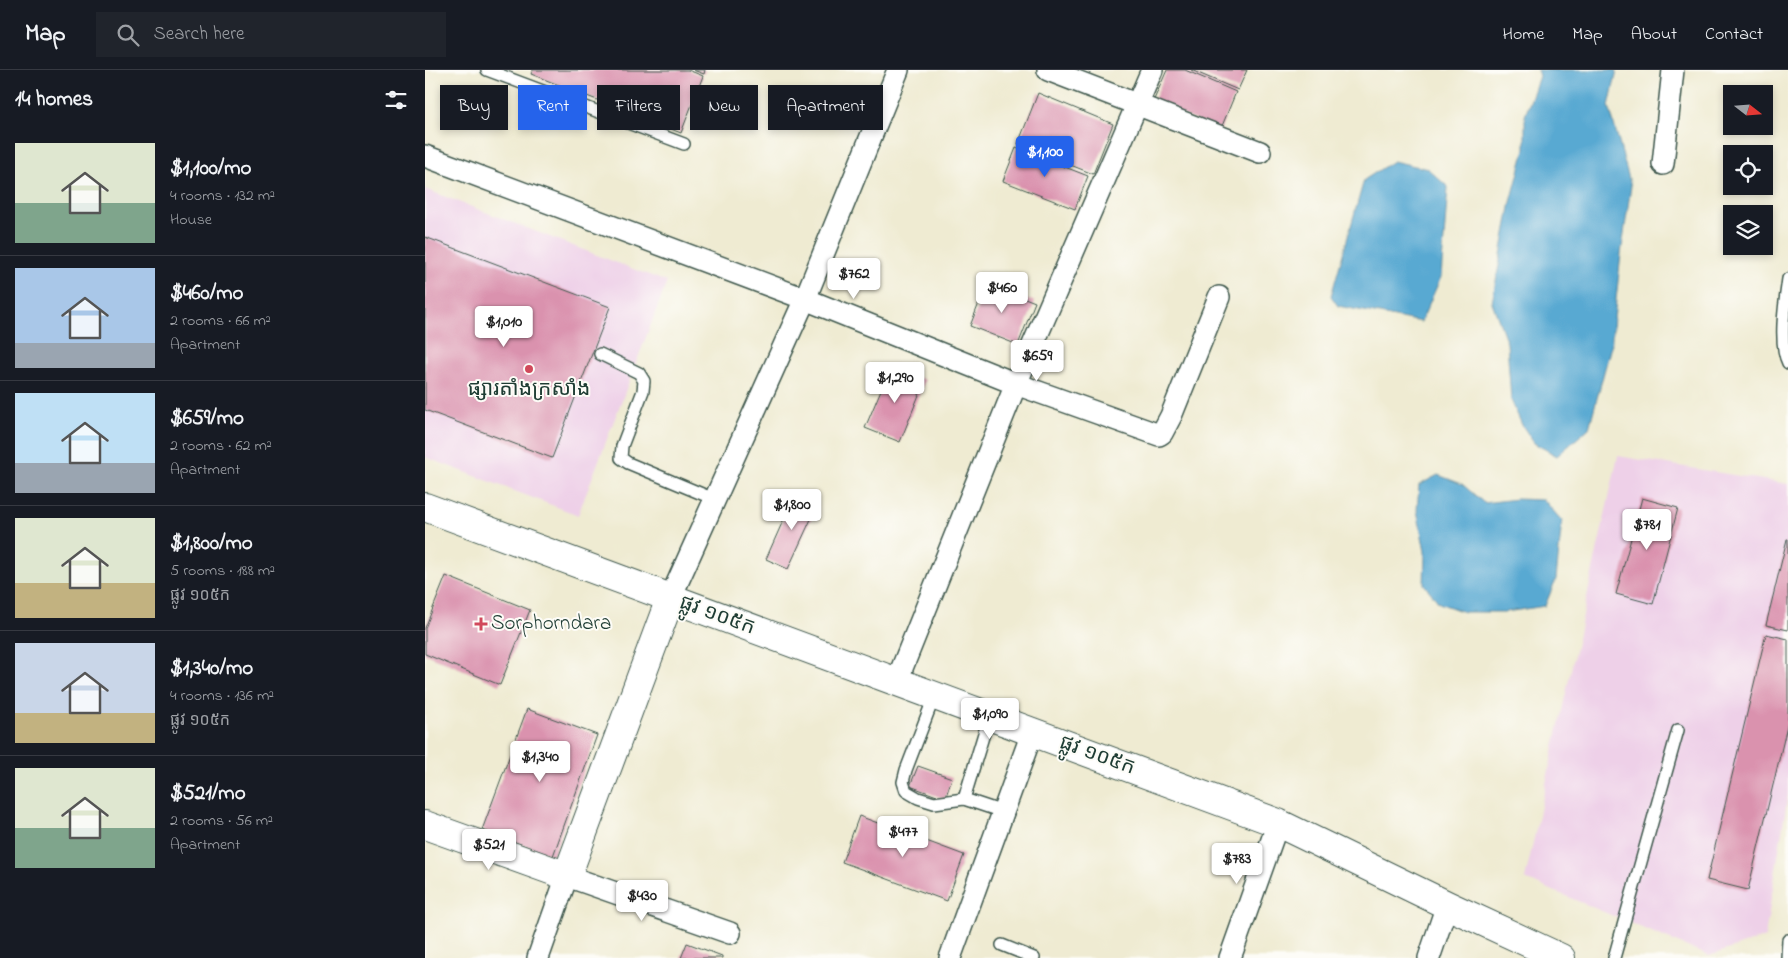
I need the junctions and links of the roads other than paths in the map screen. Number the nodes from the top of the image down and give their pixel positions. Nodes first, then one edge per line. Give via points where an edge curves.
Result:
1 (487, 70) edge
2 (898, 70) edge
3 (1048, 70) edge
4 (1152, 70) edge
5 (1673, 70) edge
6 (1137, 105) junction
7 (683, 144) dead end
8 (1260, 152) dead end
9 (425, 156) edge
10 (1663, 164) dead end
11 (1788, 279) edge
12 (1219, 297) dead end
13 (805, 299) junction
14 (600, 354) dead end
15 (1788, 363) edge
16 (1016, 384) junction
17 (714, 499) junction
18 (425, 507) edge
19 (670, 599) junction
20 (896, 683) junction
21 (934, 696) junction
22 (989, 717) junction
23 (1678, 730) dead end
24 (1032, 732) junction
25 (964, 799) junction
26 (1003, 812) junction
27 (1278, 823) junction
28 (425, 825) edge
29 (567, 876) junction
30 (1447, 905) junction
31 (730, 933) dead end
32 (1788, 940) edge
33 (1002, 944) dead end
34 (538, 958) edge
35 (950, 958) edge
36 (1034, 958) edge
37 (1230, 958) edge
38 (1429, 958) edge
39 (1561, 958) edge
40 (1614, 958) edge
41 (1787, 958) edge

1 - 7 lane
2 - 13 street
3 - 6 street
4 - 6 street
5 - 10 street
6 - 8 street
6 - 16 street
9 - 13 street
11 - 15 lane via 1784,312
12 - 16 street via 1171,416 1159,435
13 - 16 street
13 - 17 street
14 - 17 lane via 639,373 644,381 621,446 621,458
16 - 20 street
17 - 19 street
18 - 19 main road, ផ្លូវ ១០៥ក
19 - 20 main road, ផ្លូវ ១០៥ក
19 - 29 main road
20 - 21 main road, ផ្លូវ ១០៥ក
21 - 22 main road, ផ្លូវ ១០៥ក
21 - 25 lane via 903,782 906,791 934,803
22 - 24 main road, ផ្លូវ ១០៥ក
22 - 25 lane
23 - 40 lane
24 - 26 street
24 - 27 main road, ផ្លូវ ១០៥ក
25 - 26 lane
26 - 35 street
27 - 30 main road, ផ្លូវ ១០៥ក
27 - 37 street
28 - 29 main road
29 - 31 street
29 - 34 street
30 - 38 street
30 - 39 main road, ផ្លូវ ១០៥ក
32 - 41 lane
33 - 36 lane

